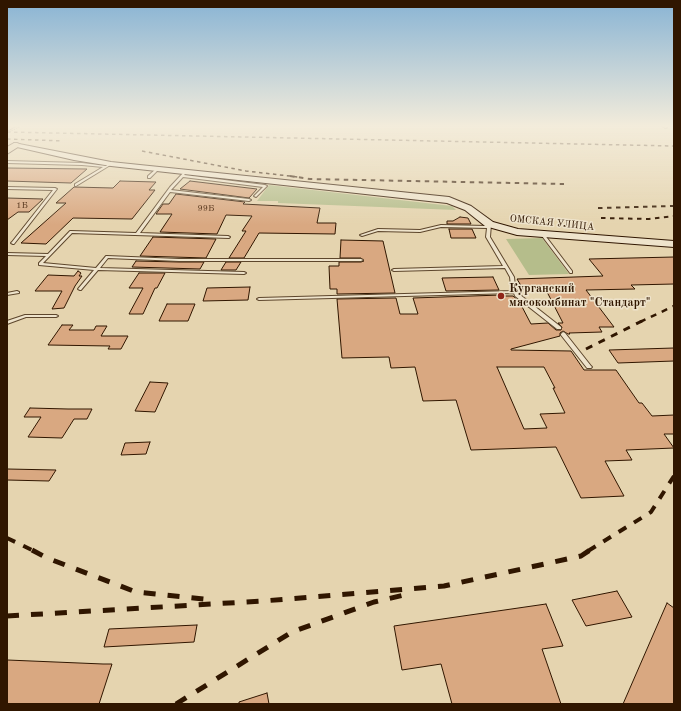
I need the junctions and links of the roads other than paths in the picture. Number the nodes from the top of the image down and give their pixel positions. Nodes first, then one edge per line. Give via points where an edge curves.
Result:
1 (80, 159) edge
2 (7, 162) edge
3 (108, 165) junction
4 (158, 169) junction
5 (183, 174) junction
6 (149, 177) dead end
7 (267, 184) junction
8 (76, 185) dead end
9 (7, 188) edge
10 (169, 192) junction
11 (256, 196) dead end
12 (249, 200) dead end
13 (488, 225) junction
14 (137, 234) junction
15 (362, 235) dead end
16 (543, 235) junction
17 (228, 237) dead end
18 (13, 243) dead end
19 (674, 244) edge
20 (7, 254) edge
21 (49, 255) junction
22 (361, 260) dead end
23 (506, 267) junction
24 (97, 269) junction
25 (394, 270) dead end
26 (571, 272) dead end
27 (244, 273) dead end
28 (80, 289) dead end
29 (17, 292) dead end
30 (516, 292) junction
31 (7, 294) edge
32 (258, 299) dead end
33 (56, 316) dead end
34 (7, 323) edge
35 (559, 328) dead end
36 (563, 334) dead end
37 (589, 367) dead end

1 - 3 main road, ОМСКАЯ УЛИЦА
2 - 3 lane
3 - 4 main road, ОМСКАЯ УЛИЦА
3 - 8 lane
4 - 5 main road, ОМСКАЯ УЛИЦА
4 - 6 lane
5 - 7 main road, ОМСКАЯ УЛИЦА
5 - 10 lane
7 - 11 lane
7 - 13 main road, ОМСКАЯ УЛИЦА via 449,200 468,208
9 - 18 lane via 54,189
10 - 12 lane
10 - 14 lane
13 - 15 lane via 378,230
13 - 16 main road, ОМСКАЯ УЛИЦА
13 - 23 lane via 488,237
14 - 17 lane
14 - 21 lane via 71,232
16 - 19 main road, ОМСКАЯ УЛИЦА
16 - 26 lane
20 - 21 lane
21 - 24 lane via 40,264
22 - 24 lane via 179,260 107,257
23 - 25 lane
23 - 30 lane
24 - 27 lane
24 - 28 lane
29 - 31 lane
30 - 32 lane
30 - 35 lane
33 - 34 lane via 25,316
36 - 37 lane

